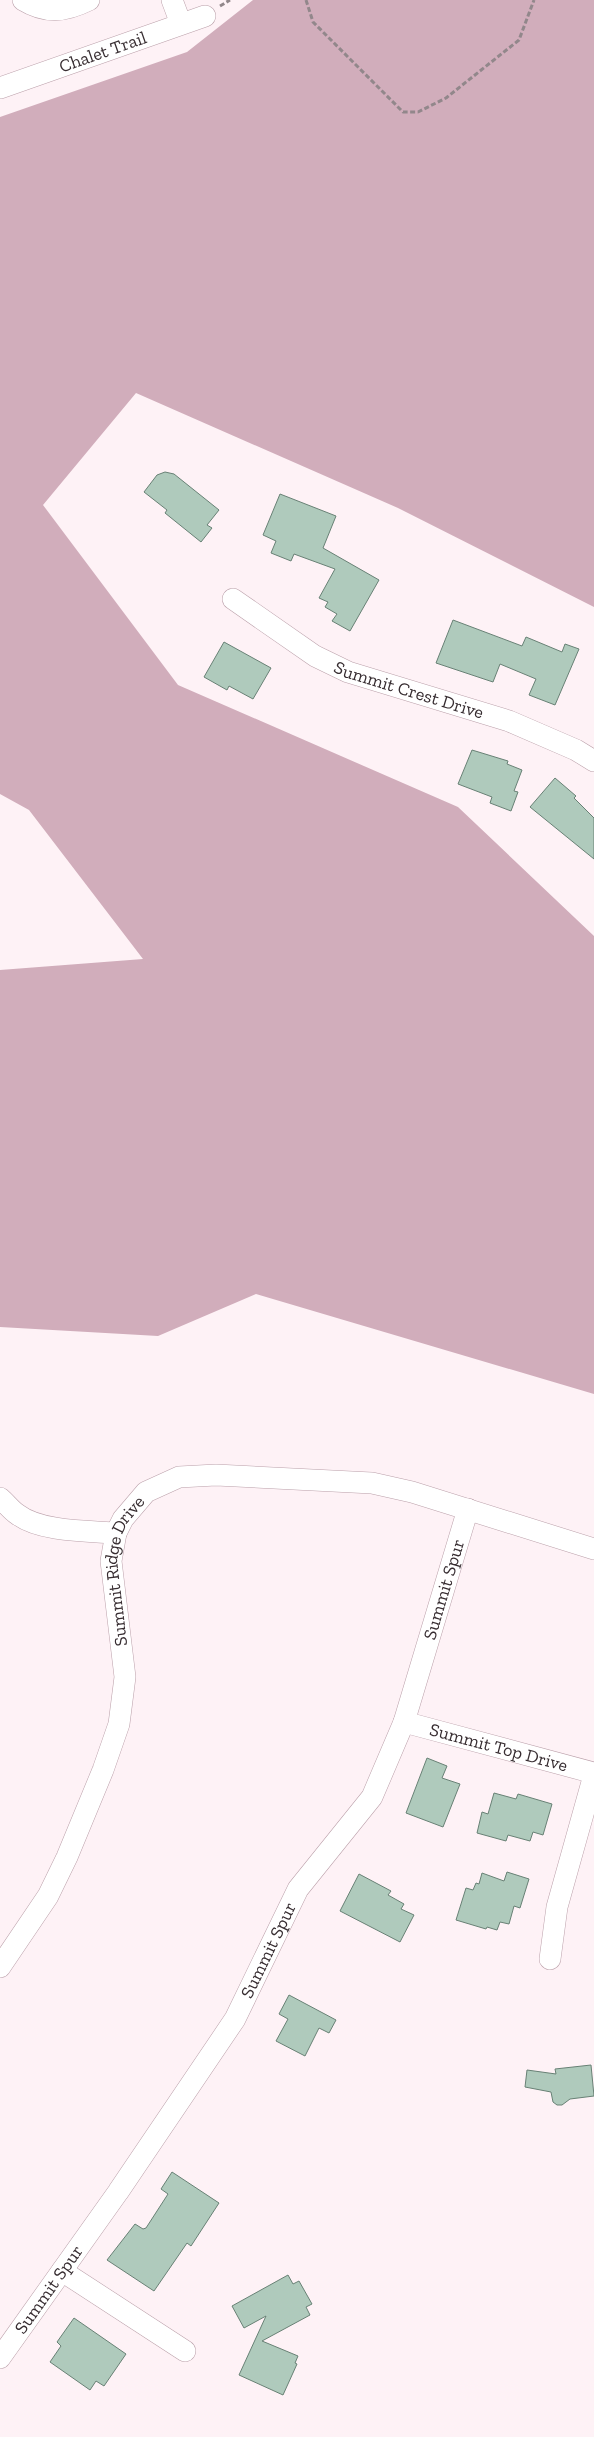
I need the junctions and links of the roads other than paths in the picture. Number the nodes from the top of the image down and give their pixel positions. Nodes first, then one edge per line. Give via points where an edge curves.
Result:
1 (23, 0) edge
2 (88, 0) edge
3 (172, 0) edge
4 (205, 16) dead end
5 (181, 24) junction
6 (0, 88) edge
7 (233, 599) dead end
8 (594, 761) edge
9 (0, 1498) edge
10 (468, 1510) junction
11 (116, 1533) junction
12 (594, 1549) edge
13 (404, 1722) junction
14 (594, 1774) edge
15 (550, 1959) dead end
16 (0, 1967) edge
17 (62, 2271) junction
18 (185, 2351) dead end
19 (0, 2358) edge

1 - 2 street via 53,11
3 - 5 street
4 - 5 street, Chalet Trail
5 - 6 street, Chalet Trail
7 - 8 street, Summit Crest Drive via 315,656 348,672 509,721
9 - 11 street via 18,1515 42,1524
10 - 11 street, Summit Ridge Drive via 372,1483 179,1476 146,1492 123,1518
10 - 12 street, Summit Ridge Drive
10 - 13 street, Summit Spur
11 - 16 street, Summit Ridge Drive via 111,1561 125,1677 119,1724 103,1770 48,1896
13 - 14 street, Summit Top Drive
13 - 17 street, Summit Spur via 372,1797 298,1889 235,2019
14 - 15 street via 557,1907
17 - 18 street
17 - 19 street, Summit Spur

